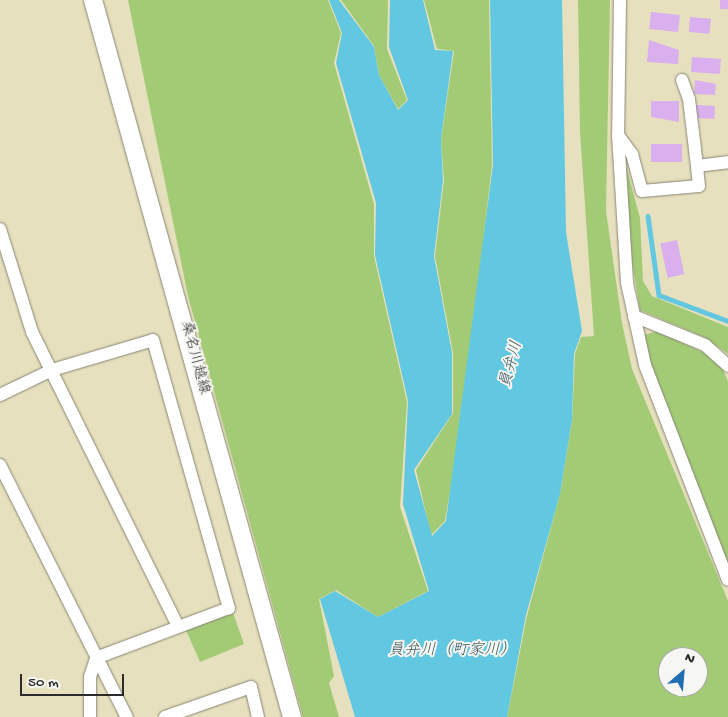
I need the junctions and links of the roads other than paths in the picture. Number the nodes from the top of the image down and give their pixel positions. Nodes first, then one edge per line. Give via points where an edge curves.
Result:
1 (93, 0) edge
2 (620, 0) edge
3 (682, 80) dead end
4 (618, 135) junction
5 (728, 162) edge
6 (697, 166) junction
7 (0, 229) edge
8 (634, 316) junction
9 (728, 366) edge
10 (52, 370) junction
11 (0, 395) edge
12 (0, 465) edge
13 (728, 580) edge
14 (178, 626) junction
15 (96, 658) junction
16 (90, 717) edge
17 (127, 717) edge
18 (165, 717) edge
19 (258, 717) edge
20 (292, 717) edge

1 - 20 main road, 桑名川越線
2 - 4 street
3 - 6 street via 689,100
4 - 6 street via 632,154 642,191 700,186
4 - 8 street via 627,283
5 - 6 street
7 - 10 street via 32,332
8 - 9 street via 705,345
8 - 13 street via 645,365
10 - 11 street
10 - 14 street
10 - 14 street via 152,340 229,608
12 - 15 street
14 - 15 street
15 - 16 street via 90,677
15 - 17 street
18 - 19 street via 250,687

